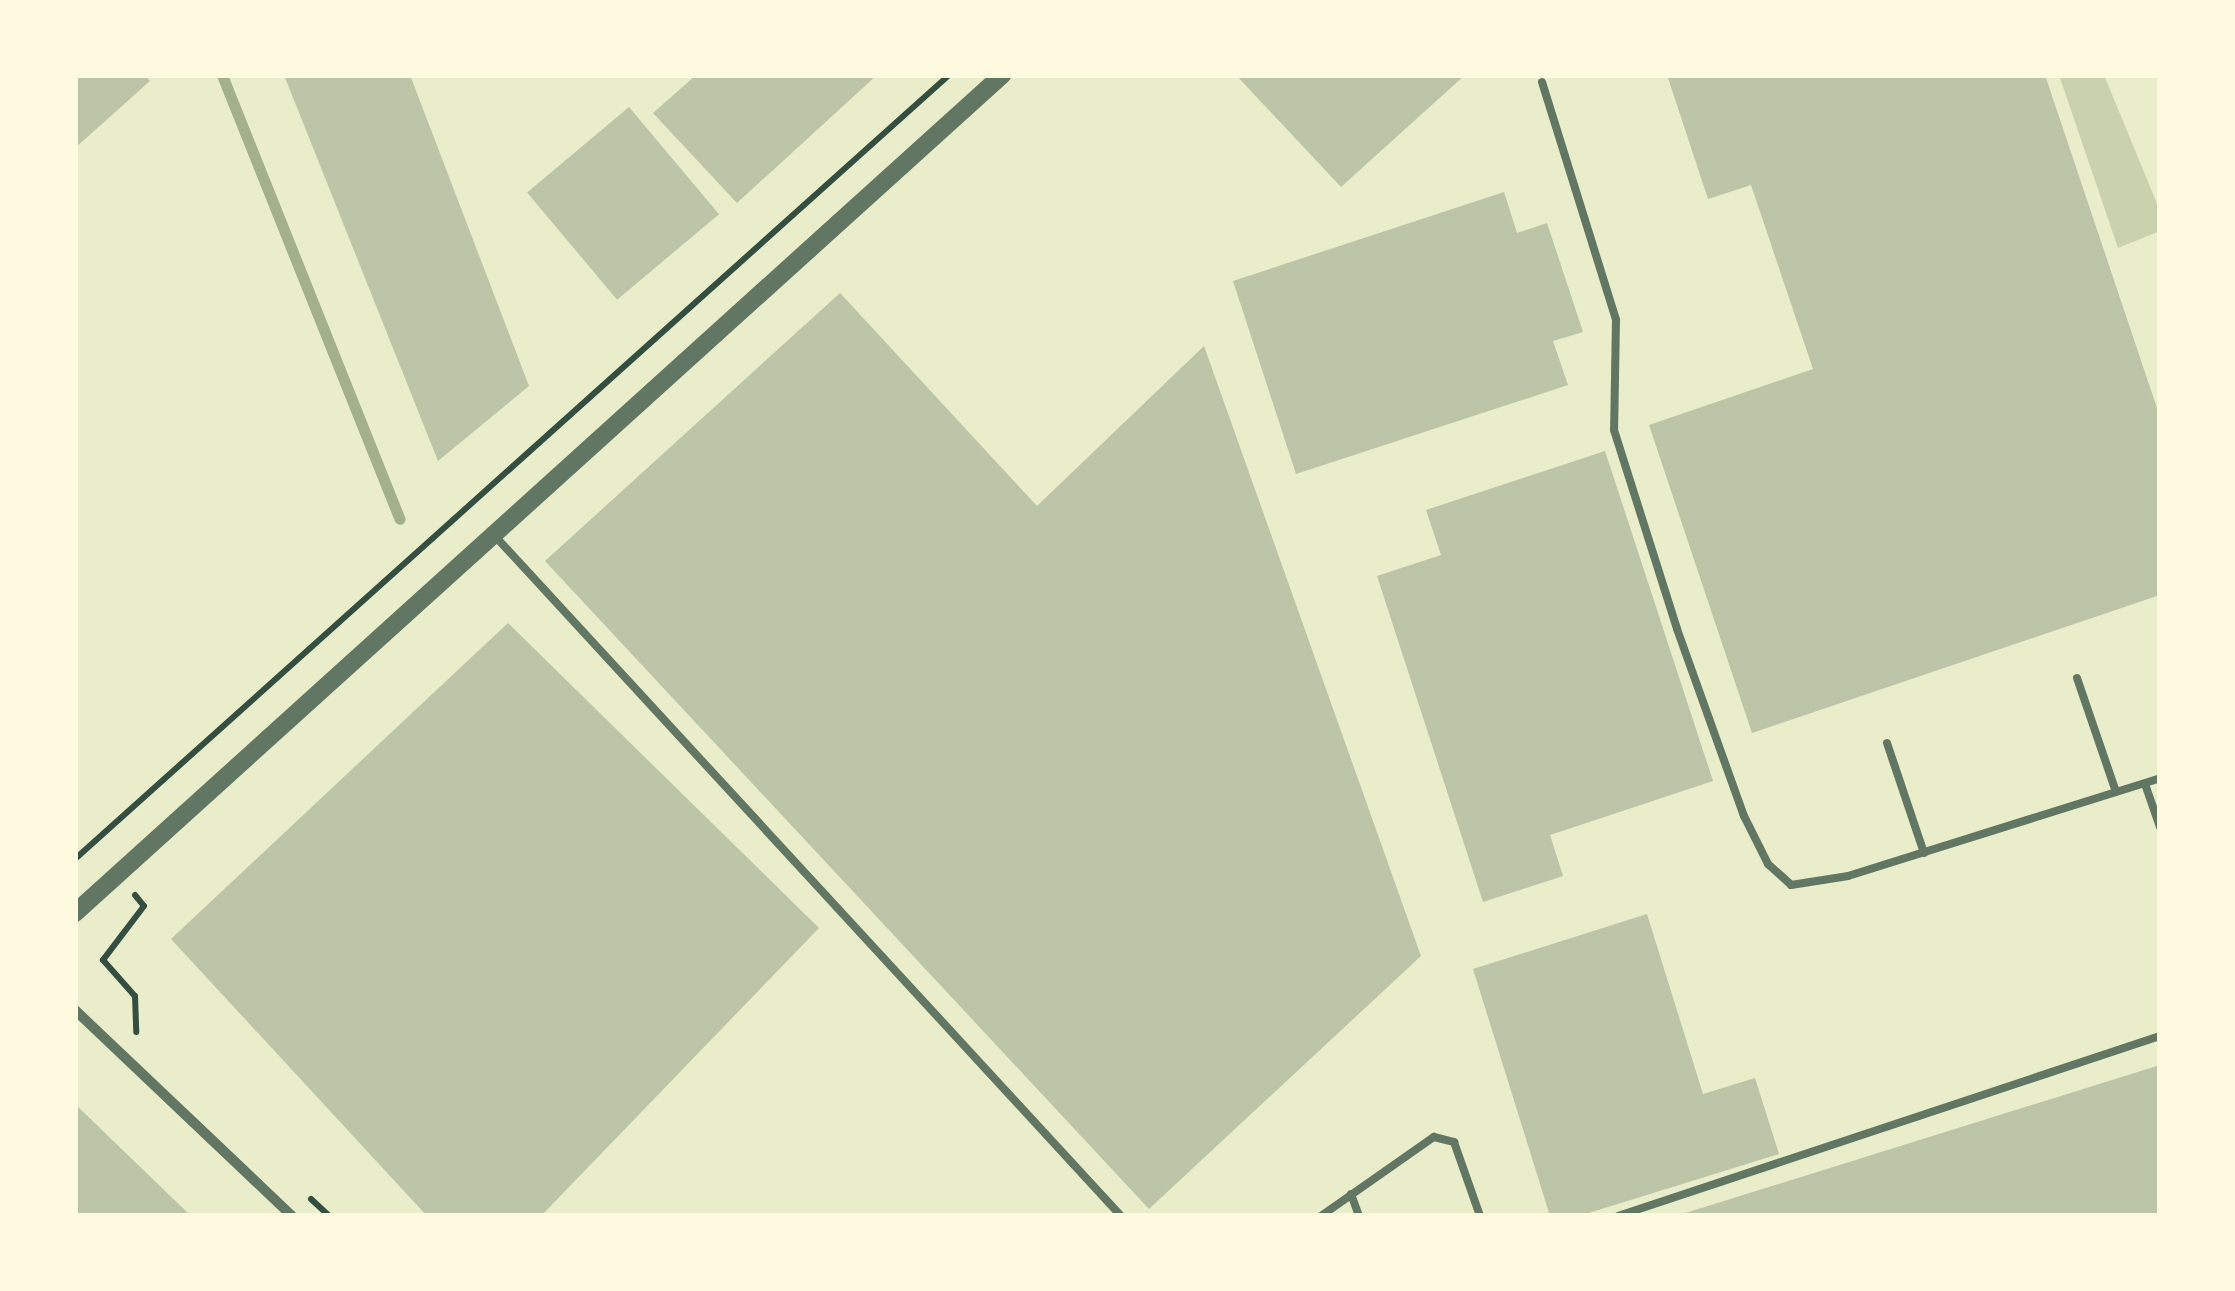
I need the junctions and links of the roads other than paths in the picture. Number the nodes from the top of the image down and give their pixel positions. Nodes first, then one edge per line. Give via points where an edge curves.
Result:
1 (1002, 75) edge
2 (1542, 82) dead end
3 (490, 532) junction
4 (2077, 678) dead end
5 (1888, 743) dead end
6 (2160, 778) edge
7 (2145, 784) junction
8 (2116, 792) junction
9 (2160, 827) edge
10 (1924, 853) junction
11 (75, 912) edge
12 (75, 1010) edge
13 (2160, 1036) edge
14 (1351, 1194) junction
15 (292, 1216) edge
16 (1121, 1216) edge
17 (1321, 1216) edge
18 (1359, 1216) edge
19 (1480, 1216) edge
20 (1618, 1216) edge

1 - 3 street
2 - 10 lane via 1616,320 1614,430 1744,816 1768,864 1791,885
3 - 11 street
3 - 16 lane
4 - 8 lane
5 - 10 lane
6 - 7 lane
7 - 8 lane
7 - 9 lane
8 - 10 lane
12 - 15 street
13 - 20 lane
14 - 17 lane
14 - 18 lane
14 - 19 lane via 1434,1137 1454,1142

